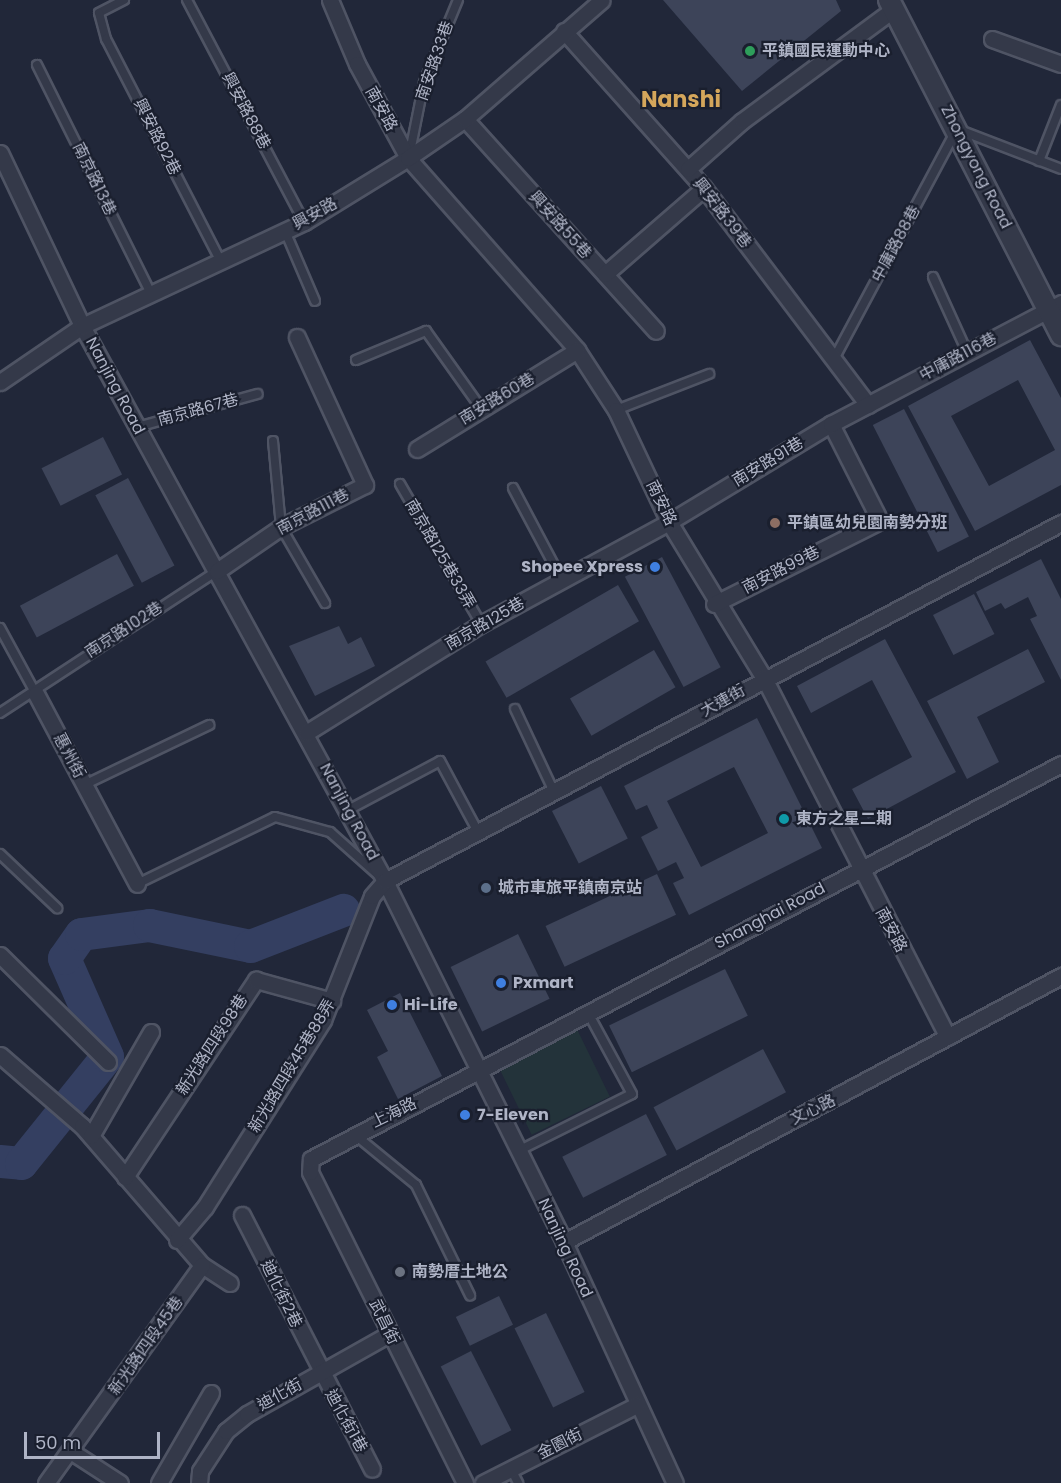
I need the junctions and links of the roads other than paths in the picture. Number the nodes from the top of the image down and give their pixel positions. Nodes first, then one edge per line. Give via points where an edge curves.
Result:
1 (124, 0) edge
2 (187, 0) edge
3 (330, 0) edge
4 (458, 0) edge
5 (602, 0) edge
6 (891, 5) edge
7 (564, 31) junction
8 (992, 39) dead end
9 (1061, 64) edge
10 (38, 65) dead end
11 (1061, 105) edge
12 (465, 118) junction
13 (957, 129) junction
14 (0, 153) edge
15 (408, 158) junction
16 (1038, 160) junction
17 (688, 169) junction
18 (1061, 169) edge
19 (704, 188) junction
20 (304, 222) junction
21 (285, 231) junction
22 (220, 260) junction
23 (605, 274) junction
24 (933, 277) dead end
25 (150, 292) junction
26 (315, 301) dead end
27 (1054, 306) edge
28 (82, 326) junction
29 (656, 331) dead end
30 (1061, 335) edge
31 (297, 337) dead end
32 (577, 350) junction
33 (967, 352) junction
34 (834, 359) junction
35 (356, 360) dead end
36 (709, 374) dead end
37 (0, 382) edge
38 (258, 394) dead end
39 (868, 405) junction
40 (481, 408) junction
41 (616, 410) junction
42 (831, 424) junction
43 (137, 427) junction
44 (273, 441) dead end
45 (417, 448) dead end
46 (400, 484) dead end
47 (513, 488) dead end
48 (669, 522) junction
49 (1061, 523) edge
50 (281, 527) junction
51 (217, 572) junction
52 (562, 580) junction
53 (324, 603) dead end
54 (714, 604) junction
55 (481, 624) junction
56 (0, 628) edge
57 (764, 678) junction
58 (36, 694) junction
59 (515, 709) dead end
60 (0, 713) edge
61 (209, 725) dead end
62 (306, 733) junction
63 (1061, 764) edge
64 (84, 785) junction
65 (554, 793) junction
66 (348, 810) junction
67 (478, 832) junction
68 (0, 854) edge
69 (858, 870) junction
70 (385, 881) junction
71 (137, 884) joint
72 (57, 908) dead end
73 (0, 955) edge
74 (1061, 976) edge
75 (332, 1000) junction
76 (588, 1013) junction
77 (151, 1032) dead end
78 (948, 1037) junction
79 (0, 1055) edge
80 (108, 1062) dead end
81 (480, 1071) junction
82 (87, 1131) junction
83 (353, 1133) junction
84 (518, 1151) junction
85 (311, 1159) joint
86 (125, 1177) junction
87 (242, 1215) dead end
88 (177, 1240) junction
89 (564, 1242) junction
90 (202, 1265) junction
91 (230, 1282) dead end
92 (470, 1295) dead end
93 (389, 1334) junction
94 (320, 1373) junction
95 (211, 1393) dead end
96 (637, 1405) junction
97 (72, 1452) junction
98 (372, 1469) dead end
99 (511, 1469) junction
100 (46, 1483) edge
101 (120, 1483) edge
102 (159, 1483) edge
103 (199, 1483) edge
104 (465, 1483) edge
105 (483, 1483) edge
106 (518, 1483) edge
107 (675, 1483) edge

1 - 22 lane, 興安路92巷 via 99,13 106,39
2 - 20 lane, 興安路88巷
3 - 15 street, 南安路 via 357,64
4 - 15 lane, 南安路33巷 via 424,82
5 - 7 street, 興安路
6 - 13 street, Zhongyong Road
6 - 17 street via 742,121
7 - 12 street, 興安路
7 - 17 street, 興安路39巷
8 - 9 street
10 - 25 lane, 南京路13巷
11 - 16 lane
12 - 15 street, 興安路
12 - 23 street, 興安路55巷
13 - 16 lane
13 - 27 street, Zhongyong Road
13 - 34 lane, 中庸路88巷
14 - 28 street, Nanjing Road
15 - 20 street, 興安路
15 - 32 street, 南安路
16 - 18 lane
17 - 19 street, 興安路39巷
19 - 23 street
19 - 34 street, 興安路39巷
20 - 21 street, 興安路
21 - 22 street, 興安路
21 - 26 lane
22 - 25 street, 興安路
23 - 29 street, 興安路55巷
24 - 33 lane
25 - 28 street, 興安路
27 - 30 street, Zhongyong Road
27 - 33 street, 中庸路116巷
28 - 37 street, 興安路
28 - 43 street, Nanjing Road
31 - 50 street, 南京路111巷 via 365,485
32 - 40 street, 南安路60巷
32 - 41 street, 南安路
33 - 39 street, 中庸路116巷
34 - 39 street, 興安路39巷
35 - 40 lane via 426,331
36 - 41 lane
38 - 43 lane, 南京路67巷
39 - 42 street, 南安路91巷
40 - 45 street, 南安路60巷
41 - 48 street, 南安路
42 - 48 street, 南安路91巷
42 - 54 street, 南安路99巷 via 880,521
43 - 51 street, Nanjing Road
44 - 50 lane
46 - 55 lane, 南京路125巷33弄
47 - 52 lane
48 - 52 street, 南京路125巷
48 - 54 street, 南安路
49 - 57 street, 大連街
50 - 51 street, 南京路111巷
50 - 53 lane
51 - 58 lane, 南京路102巷 via 52,676
51 - 62 street, Nanjing Road
52 - 55 street, 南京路125巷
54 - 57 street, 南安路
55 - 62 street, 南京路125巷
56 - 58 lane, 惠州街
57 - 65 street, 大連街
57 - 69 street, 南安路
58 - 60 lane, 南京路102巷
58 - 64 street, 惠州街
59 - 65 lane
61 - 64 lane
62 - 66 street, Nanjing Road
63 - 69 street, Shanghai Road
64 - 71 street, 惠州街
65 - 67 street, 大連街
66 - 67 lane via 440,762
66 - 70 street, Nanjing Road
67 - 70 street, 大連街
68 - 72 lane
69 - 76 street, Shanghai Road
69 - 78 street, 南安路
70 - 71 lane via 330,832 275,817
70 - 75 street, 新光路四段45巷88弄 via 372,896
70 - 81 street, Nanjing Road
73 - 80 street
74 - 78 street, 文心路
75 - 86 street, 新光路四段98巷 via 256,980
75 - 88 street, 新光路四段45巷88弄 via 206,1206
76 - 81 street, Shanghai Road
76 - 84 lane via 632,1094
77 - 82 street
78 - 89 street, 文心路
79 - 82 street
81 - 83 street, 上海路
81 - 84 street, Nanjing Road
82 - 86 street
83 - 85 street, 上海路
83 - 92 lane via 416,1185
84 - 89 street, Nanjing Road
85 - 93 street, 武昌街 via 310,1172
86 - 88 street
87 - 94 street, 迪化街2巷
88 - 90 street
89 - 96 street, Nanjing Road
90 - 91 street
90 - 97 street, 新光路四段45巷
93 - 94 street, 迪化街
93 - 104 street, 武昌街
94 - 98 street, 迪化街1巷
94 - 103 street, 迪化街 via 226,1431 200,1471
95 - 102 street
96 - 99 street, 金園街
96 - 107 street, Nanjing Road
97 - 100 street, 新光路四段45巷
97 - 101 street
99 - 105 street, 金園街
99 - 106 lane

